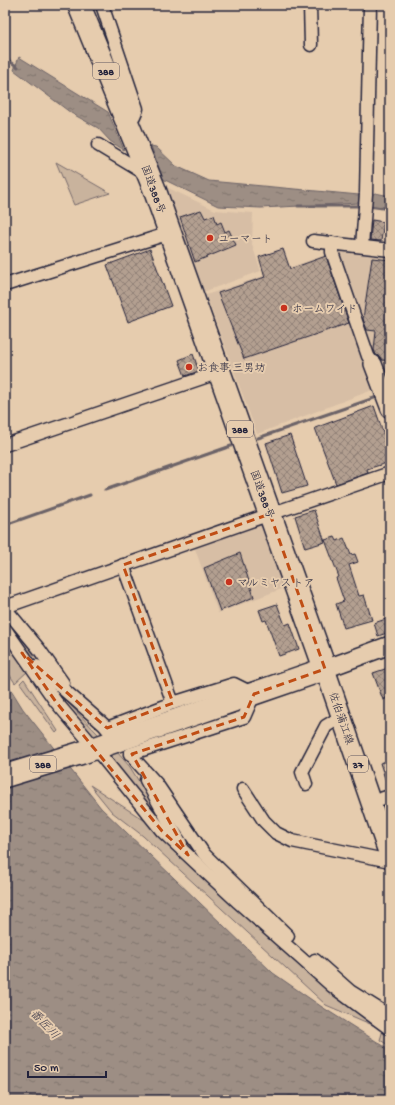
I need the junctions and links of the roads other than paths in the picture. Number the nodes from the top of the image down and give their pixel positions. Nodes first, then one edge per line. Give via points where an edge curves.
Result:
1 (79, 5) edge
2 (102, 5) edge
3 (310, 5) edge
4 (370, 5) edge
5 (311, 45) dead end
6 (131, 129) junction
7 (98, 145) dead end
8 (146, 168) junction
9 (170, 233) junction
10 (313, 241) dead end
11 (332, 243) junction
12 (362, 246) junction
13 (390, 250) edge
14 (5, 285) edge
15 (373, 364) joint
16 (220, 372) junction
17 (390, 409) edge
18 (5, 445) edge
19 (390, 473) edge
20 (270, 514) junction
21 (123, 565) junction
22 (5, 607) edge
23 (5, 628) edge
24 (390, 645) edge
25 (22, 653) junction
26 (325, 669) junction
27 (254, 694) junction
28 (74, 699) junction
29 (173, 703) junction
30 (342, 717) junction
31 (88, 750) junction
32 (130, 754) junction
33 (5, 776) edge
34 (306, 784) dead end
35 (243, 788) dead end
36 (390, 796) edge
37 (371, 802) junction
38 (188, 855) junction
39 (390, 858) edge
40 (390, 861) edge
41 (390, 1016) edge
42 (390, 1029) edge

1 - 6 highway, 国道388号 / 388
2 - 6 street via 137,109
3 - 5 street
4 - 12 street via 366,194
6 - 8 highway, 国道388号 / 388
7 - 8 street
8 - 9 highway, 国道388号 / 388
9 - 14 street
9 - 16 highway, 国道388号 / 388
10 - 11 street
11 - 12 street
11 - 15 street via 332,252
12 - 13 street
15 - 17 street
16 - 18 street
16 - 20 highway, 国道388号 / 388
19 - 20 street
20 - 21 street
20 - 26 highway, 国道388号 / 388
21 - 22 street
21 - 29 street
22 - 28 street
23 - 25 street
24 - 26 street
25 - 28 street
25 - 31 street
26 - 27 highway, 388
26 - 30 main road, 佐伯蒲江線 / 37
27 - 29 street via 234,684
27 - 31 highway, 388
27 - 32 street via 244,717
28 - 29 street via 108,730
30 - 34 street via 326,726 302,772
30 - 37 main road, 佐伯蒲江線 / 37
31 - 33 highway, 388
31 - 38 street via 162,831
32 - 38 street
32 - 41 street via 156,783 204,854 283,932 350,991
35 - 40 street via 264,821 276,833 292,841
36 - 37 street
37 - 39 main road, 佐伯蒲江線 / 37
38 - 42 street via 332,986

